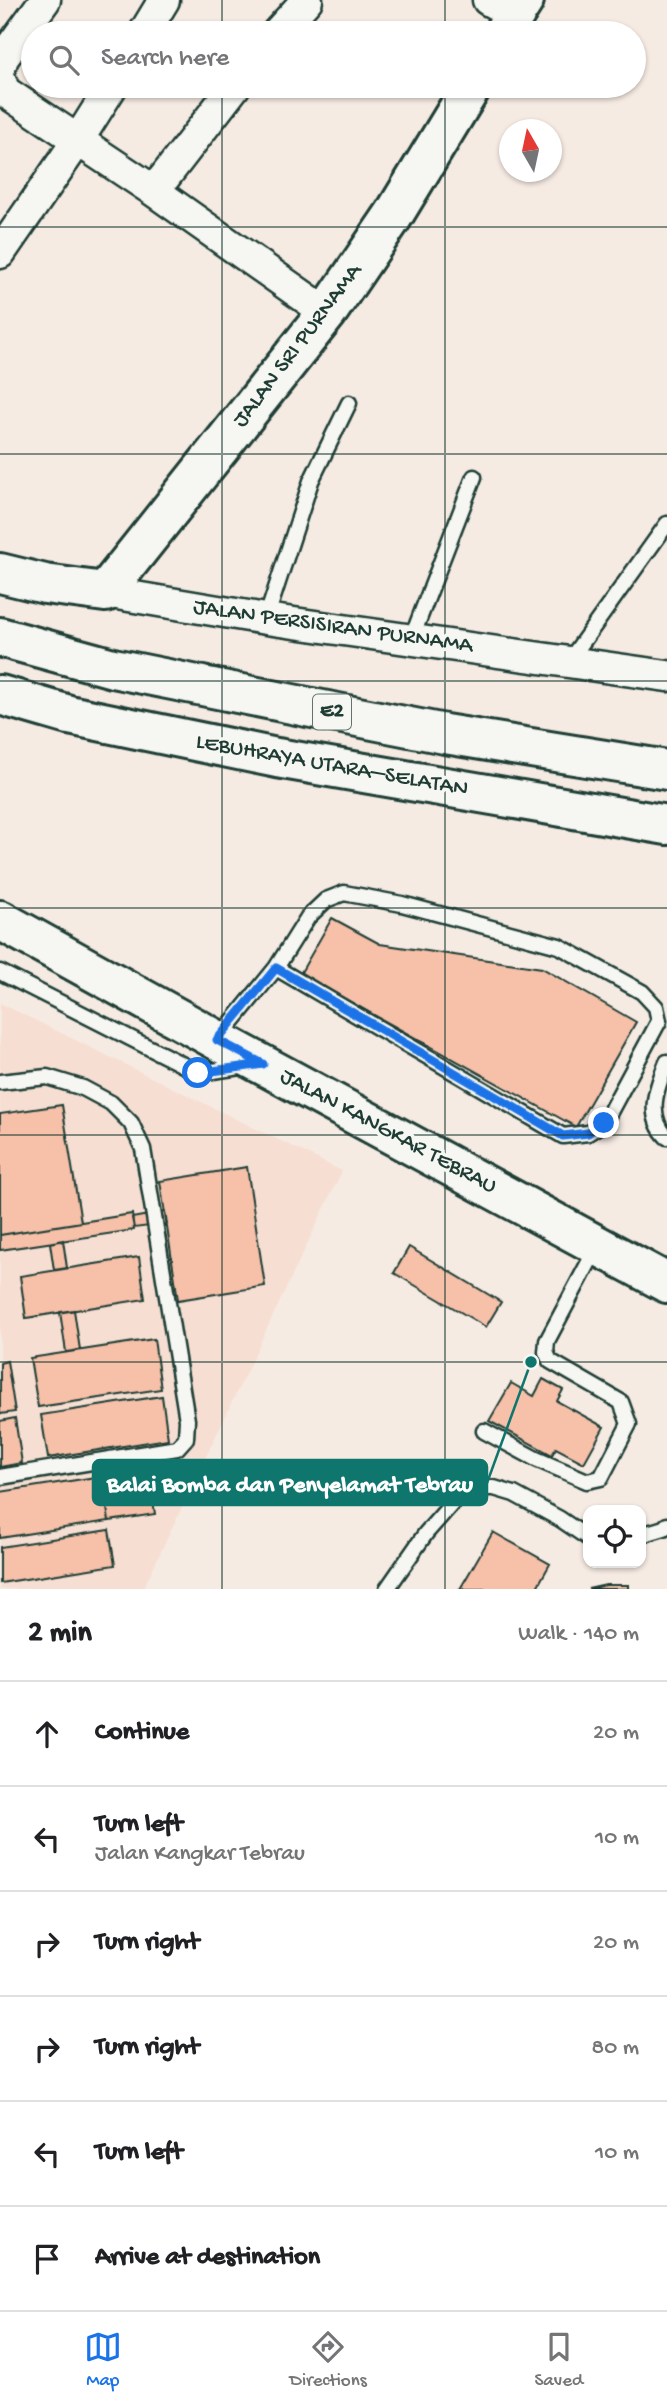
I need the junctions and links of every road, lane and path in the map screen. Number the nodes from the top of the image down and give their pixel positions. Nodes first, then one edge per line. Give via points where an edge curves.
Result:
1 (45, 0) edge
2 (164, 0) edge
3 (307, 0) edge
4 (30, 21) edge
5 (151, 21) edge
6 (288, 21) edge
7 (21, 33) edge
8 (0, 68) edge
9 (0, 78) edge
10 (104, 98) edge
11 (226, 98) edge
12 (465, 98) edge
13 (78, 140) junction
14 (154, 191) junction
15 (0, 253) edge
16 (327, 313) junction
17 (349, 403) dead end
18 (474, 477) dead end
19 (667, 524) edge
20 (0, 573) edge
21 (105, 592) junction
22 (266, 619) junction
23 (0, 637) edge
24 (411, 640) junction
25 (569, 661) junction
26 (667, 676) edge
27 (0, 695) edge
28 (667, 771) edge
29 (667, 825) edge
30 (0, 920) edge
31 (276, 968) junction
32 (0, 972) edge
33 (217, 1040) junction
34 (667, 1062) edge
35 (263, 1064) junction
36 (0, 1082) edge
37 (667, 1137) edge
38 (597, 1245) junction
39 (667, 1283) edge
40 (484, 1431) dead end
41 (0, 1477) edge
42 (666, 1527) edge
43 (646, 1533) edge
44 (583, 1535) edge
45 (387, 1589) edge

1 - 4 street
2 - 5 street
3 - 6 street
7 - 8 street
9 - 13 street via 4,91
10 - 13 street
11 - 14 street
12 - 16 main road, JALAN SRI PURNAMA
13 - 14 street
13 - 15 street
14 - 16 street
16 - 21 main road, JALAN SRI PURNAMA
17 - 22 lane via 311,481
18 - 24 lane
19 - 25 lane
20 - 21 main road, JALAN PERSISIRAN PURNAMA
21 - 22 street, JALAN PERSISIRAN PURNAMA
22 - 24 street, JALAN PERSISIRAN PURNAMA
23 - 28 main road, E2 via 113,668 445,734
24 - 25 street, JALAN PERSISIRAN PURNAMA
25 - 26 street, JALAN PERSISIRAN PURNAMA
27 - 29 main road, LEBUHRAYA UTARA–SELATAN / E2 via 69,715 277,758
30 - 33 main road, JALAN KANGKAR TEBRAU
31 - 31 lane via 308,917 326,900 344,893 559,946 642,992 656,1007 659,1021 604,1123 588,1133 563,1136
31 - 33 lane
32 - 35 lane via 198,1073
33 - 35 main road, JALAN KANGKAR TEBRAU
34 - 37 lane via 654,1093 658,1128
35 - 38 main road, JALAN KANGKAR TEBRAU
36 - 41 lane via 47,1077 83,1088 111,1103 131,1123 143,1149 187,1420 186,1438 177,1448
38 - 39 main road, JALAN KANGKAR TEBRAU
38 - 40 lane via 547,1341 546,1352 550,1361 621,1402 625,1410 629,1424 601,1478 587,1482
42 - 43 lane
44 - 45 lane via 514,1494 495,1488 462,1492

